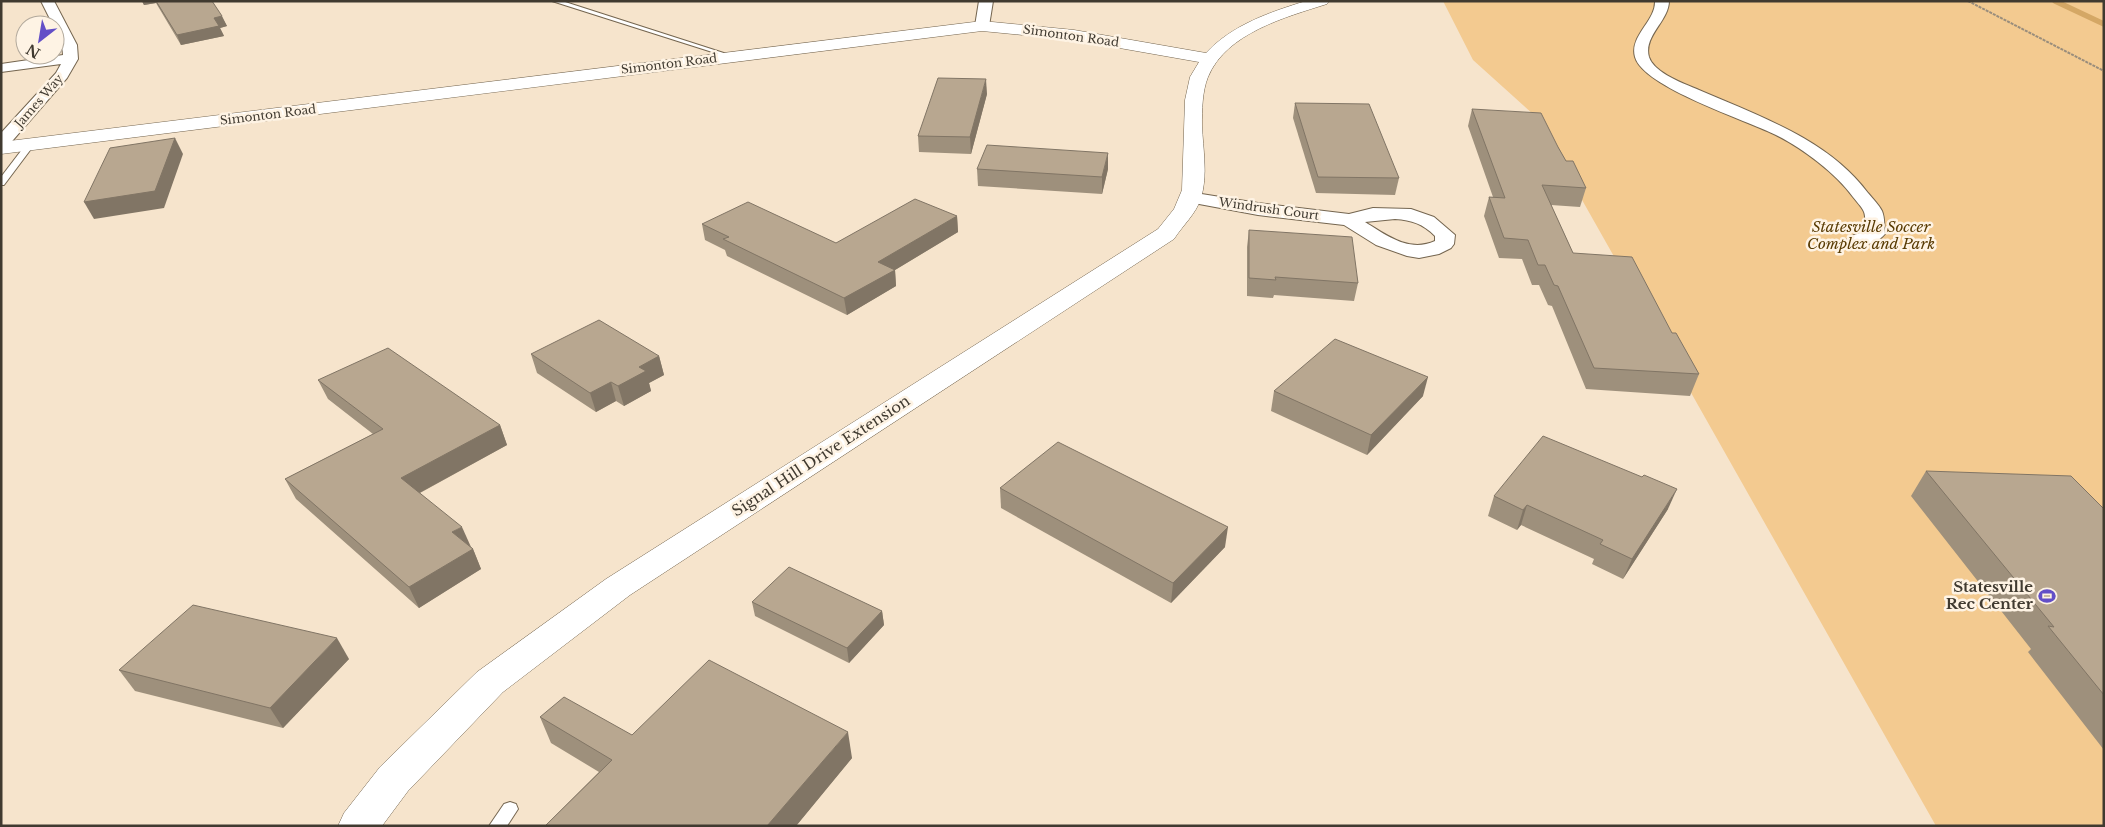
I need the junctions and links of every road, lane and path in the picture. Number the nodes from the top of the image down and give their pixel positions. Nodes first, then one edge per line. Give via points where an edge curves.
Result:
1 (47, 1) edge
2 (555, 1) edge
3 (986, 1) edge
4 (1322, 1) edge
5 (1662, 1) edge
6 (1968, 1) edge
7 (982, 26) junction
8 (730, 56) junction
9 (71, 58) junction
10 (1210, 59) junction
11 (1, 68) edge
12 (2104, 71) edge
13 (1, 143) edge
14 (30, 144) junction
15 (1, 148) edge
16 (1, 183) edge
17 (1189, 197) junction
18 (1349, 220) dead end
19 (1856, 241) dead end
20 (510, 809) dead end
21 (358, 826) edge
22 (497, 826) edge

1 - 9 street, James Way via 70,45
2 - 8 lane
3 - 7 street
4 - 10 street via 1283,13 1245,30
5 - 19 street via 1662,11 1645,36 1642,49 1642,58 1649,69 1666,81 1783,132 1821,157 1851,182 1872,212 1875,234
6 - 12 path
7 - 8 street, Simonton Road
7 - 10 street, Simonton Road via 1074,36
8 - 14 street, Simonton Road
9 - 11 street
9 - 13 street, James Way via 62,75
10 - 17 street, Signal Hill Drive Extension via 1199,78 1193,107 1194,179
14 - 15 street, Simonton Road
14 - 16 lane
17 - 18 street, Windrush Court
17 - 21 street, Signal Hill Drive Extension via 1187,206 1166,234 618,587 490,682 394,779
20 - 22 lane

